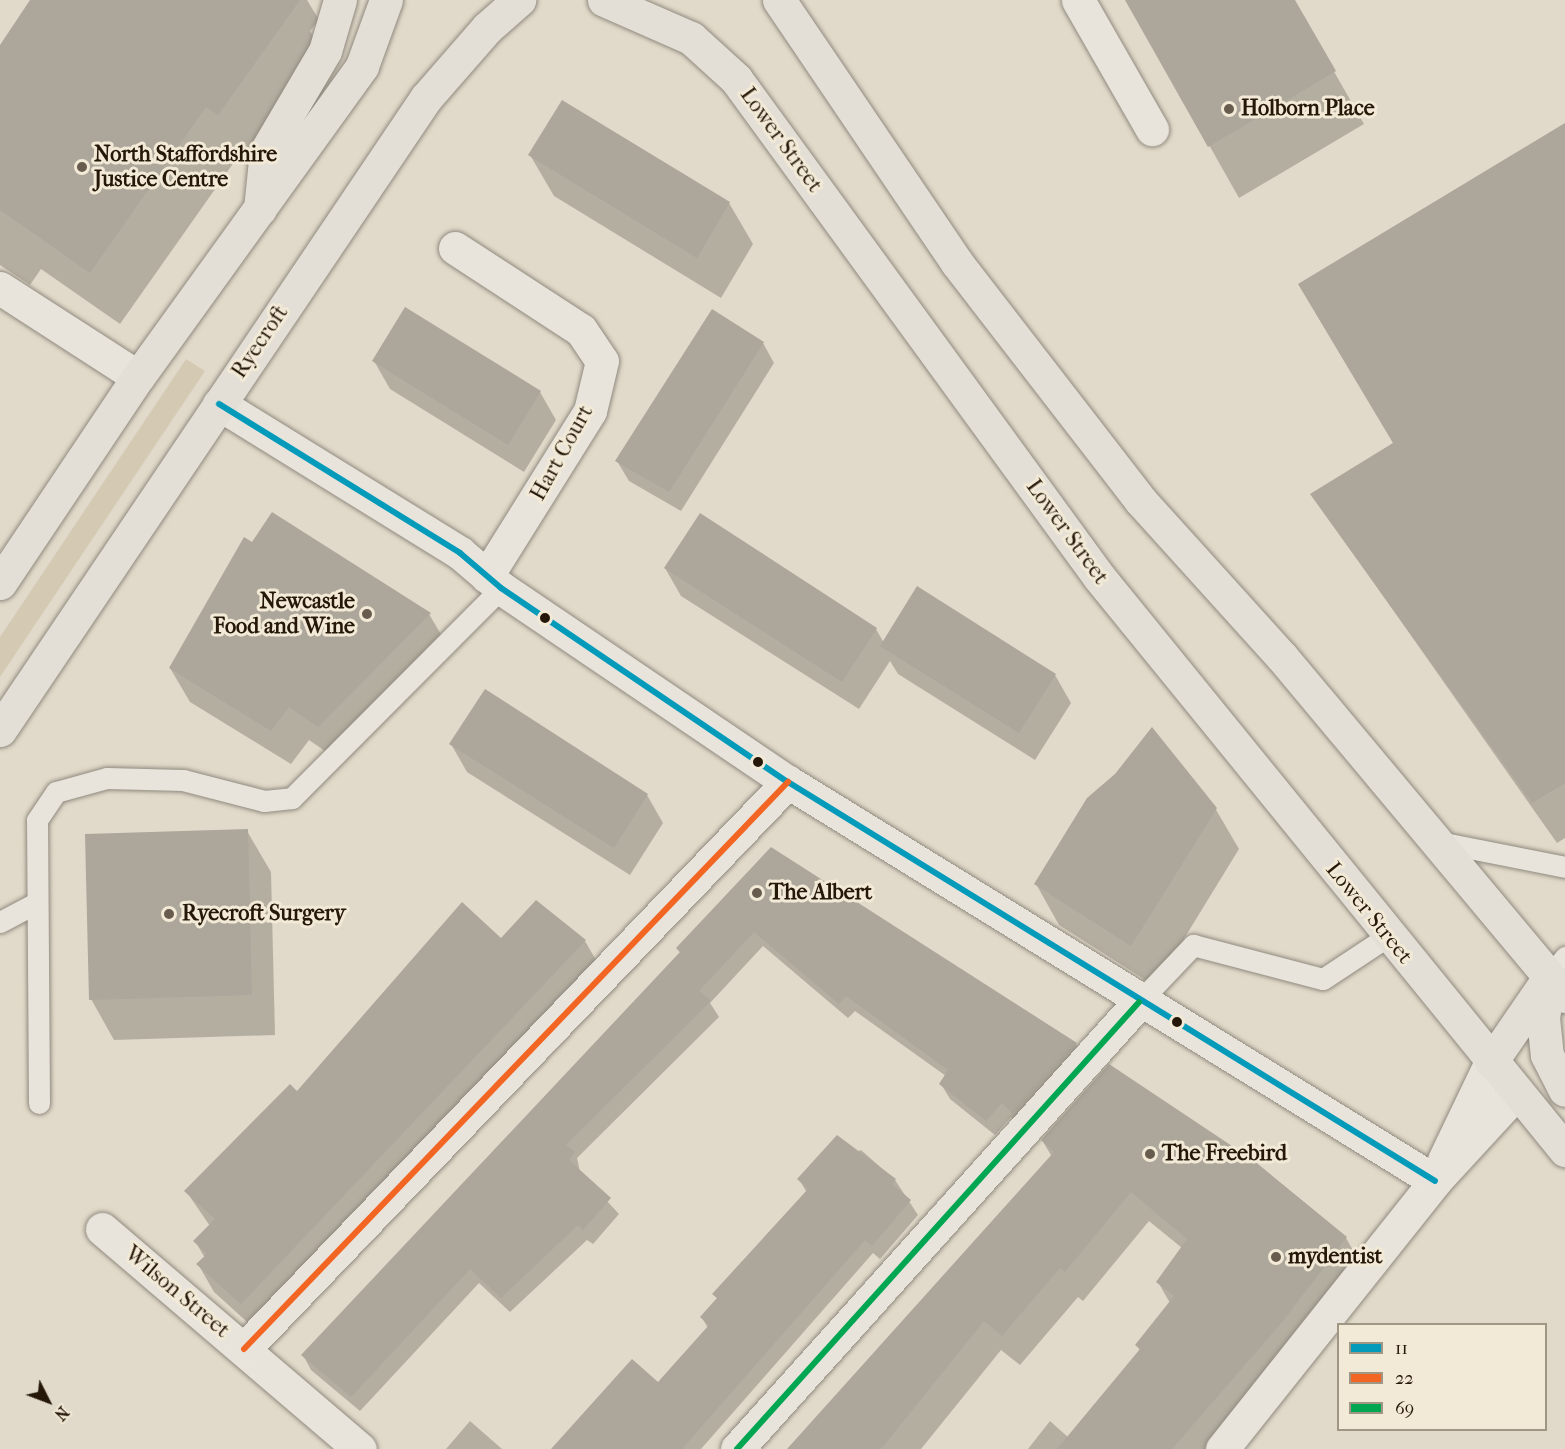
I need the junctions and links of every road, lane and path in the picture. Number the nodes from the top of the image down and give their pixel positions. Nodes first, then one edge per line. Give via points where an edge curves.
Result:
1 (340, 0) edge
2 (386, 0) edge
3 (519, 0) edge
4 (604, 0) edge
5 (779, 0) edge
6 (1078, 0) edge
7 (1152, 129) dead end
8 (260, 211) junction
9 (455, 248) dead end
10 (0, 288) edge
11 (138, 377) junction
12 (219, 404) junction
13 (494, 582) junction
14 (0, 583) edge
15 (0, 730) edge
16 (788, 782) junction
17 (1433, 840) junction
18 (1565, 867) edge
19 (34, 904) junction
20 (0, 922) edge
21 (1388, 936) junction
22 (1560, 977) edge
23 (1139, 1002) junction
24 (1556, 1044) edge
25 (1491, 1062) junction
26 (1565, 1090) edge
27 (1516, 1093) junction
28 (39, 1103) dead end
29 (1565, 1150) edge
30 (1435, 1181) junction
31 (102, 1229) dead end
32 (244, 1349) junction
33 (360, 1449) edge
34 (736, 1449) edge
35 (1222, 1449) edge

1 - 8 highway via 325,51 266,151
2 - 8 highway via 362,66
3 - 12 highway, Ryecroft via 487,28 426,98
4 - 21 highway, Lower Street via 691,38 736,79 1099,577
5 - 17 highway via 957,263 1140,500 1282,657
6 - 7 street
8 - 11 highway
9 - 13 street, Hart Court via 581,330 602,361 590,411
10 - 11 street
11 - 14 highway
12 - 13 street via 460,552
12 - 15 highway, Ryecroft
13 - 16 street
13 - 19 lane via 292,798 264,801 183,780 107,778 56,792 37,820
16 - 23 street
16 - 32 street
17 - 18 lane
17 - 22 highway
19 - 20 lane
19 - 28 lane
21 - 23 lane via 1323,979 1193,945
21 - 25 highway, Lower Street
22 - 24 highway via 1543,1018
22 - 25 highway
23 - 30 street
23 - 34 street
24 - 26 highway
24 - 27 highway
25 - 27 highway, Lower Street
25 - 30 street
27 - 29 highway, Lower Street
27 - 30 street
30 - 35 street
31 - 32 street, Wilson Street
32 - 33 street, Wilson Street

